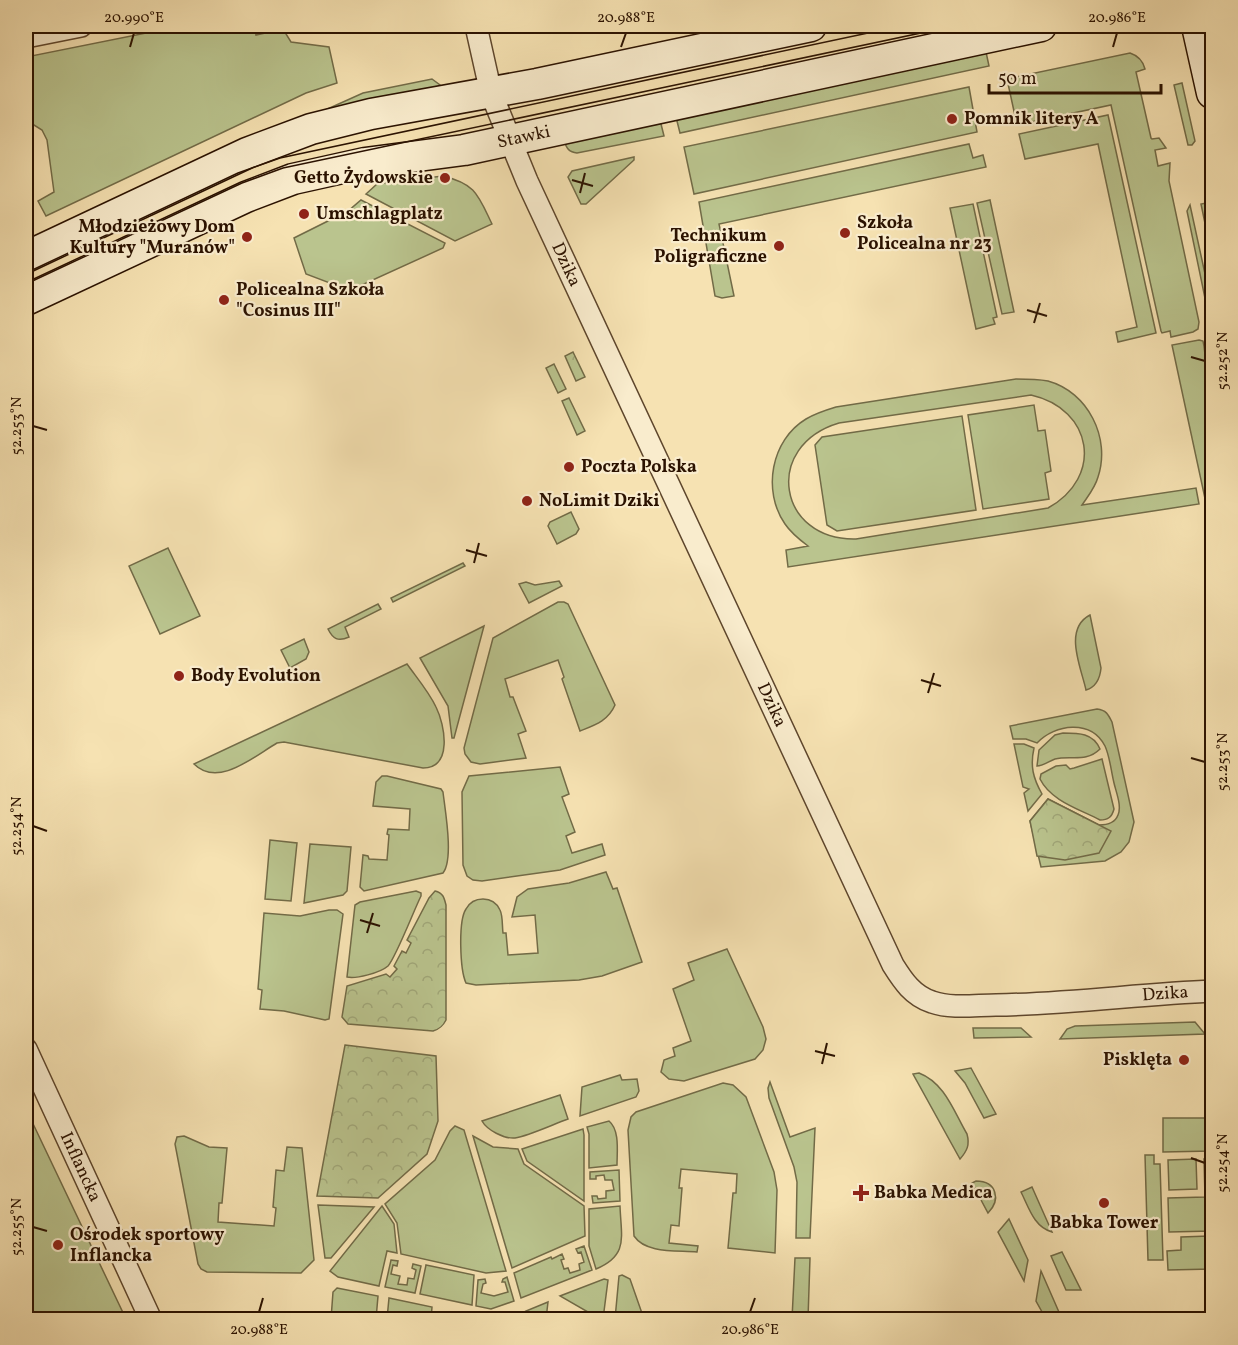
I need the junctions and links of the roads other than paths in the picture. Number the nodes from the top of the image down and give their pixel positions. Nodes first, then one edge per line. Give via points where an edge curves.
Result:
1 (81, 26) edge
2 (476, 26) edge
3 (811, 26) edge
4 (1041, 26) edge
5 (1197, 26) edge
6 (26, 37) edge
7 (491, 93) junction
8 (1212, 93) edge
9 (510, 140) junction
10 (26, 257) edge
11 (26, 300) edge
12 (1212, 991) edge
13 (26, 1049) edge
14 (151, 1320) edge

1 - 6 street
2 - 7 street, Dzika
3 - 7 street
4 - 9 street, Stawki
5 - 8 street
7 - 9 street, Dzika
7 - 10 street via 371,114 279,140
9 - 11 street, Stawki via 365,163 293,179 246,197
9 - 12 street, Dzika via 902,981 931,1002 950,1006 1043,1004
13 - 14 street, Inflancka

